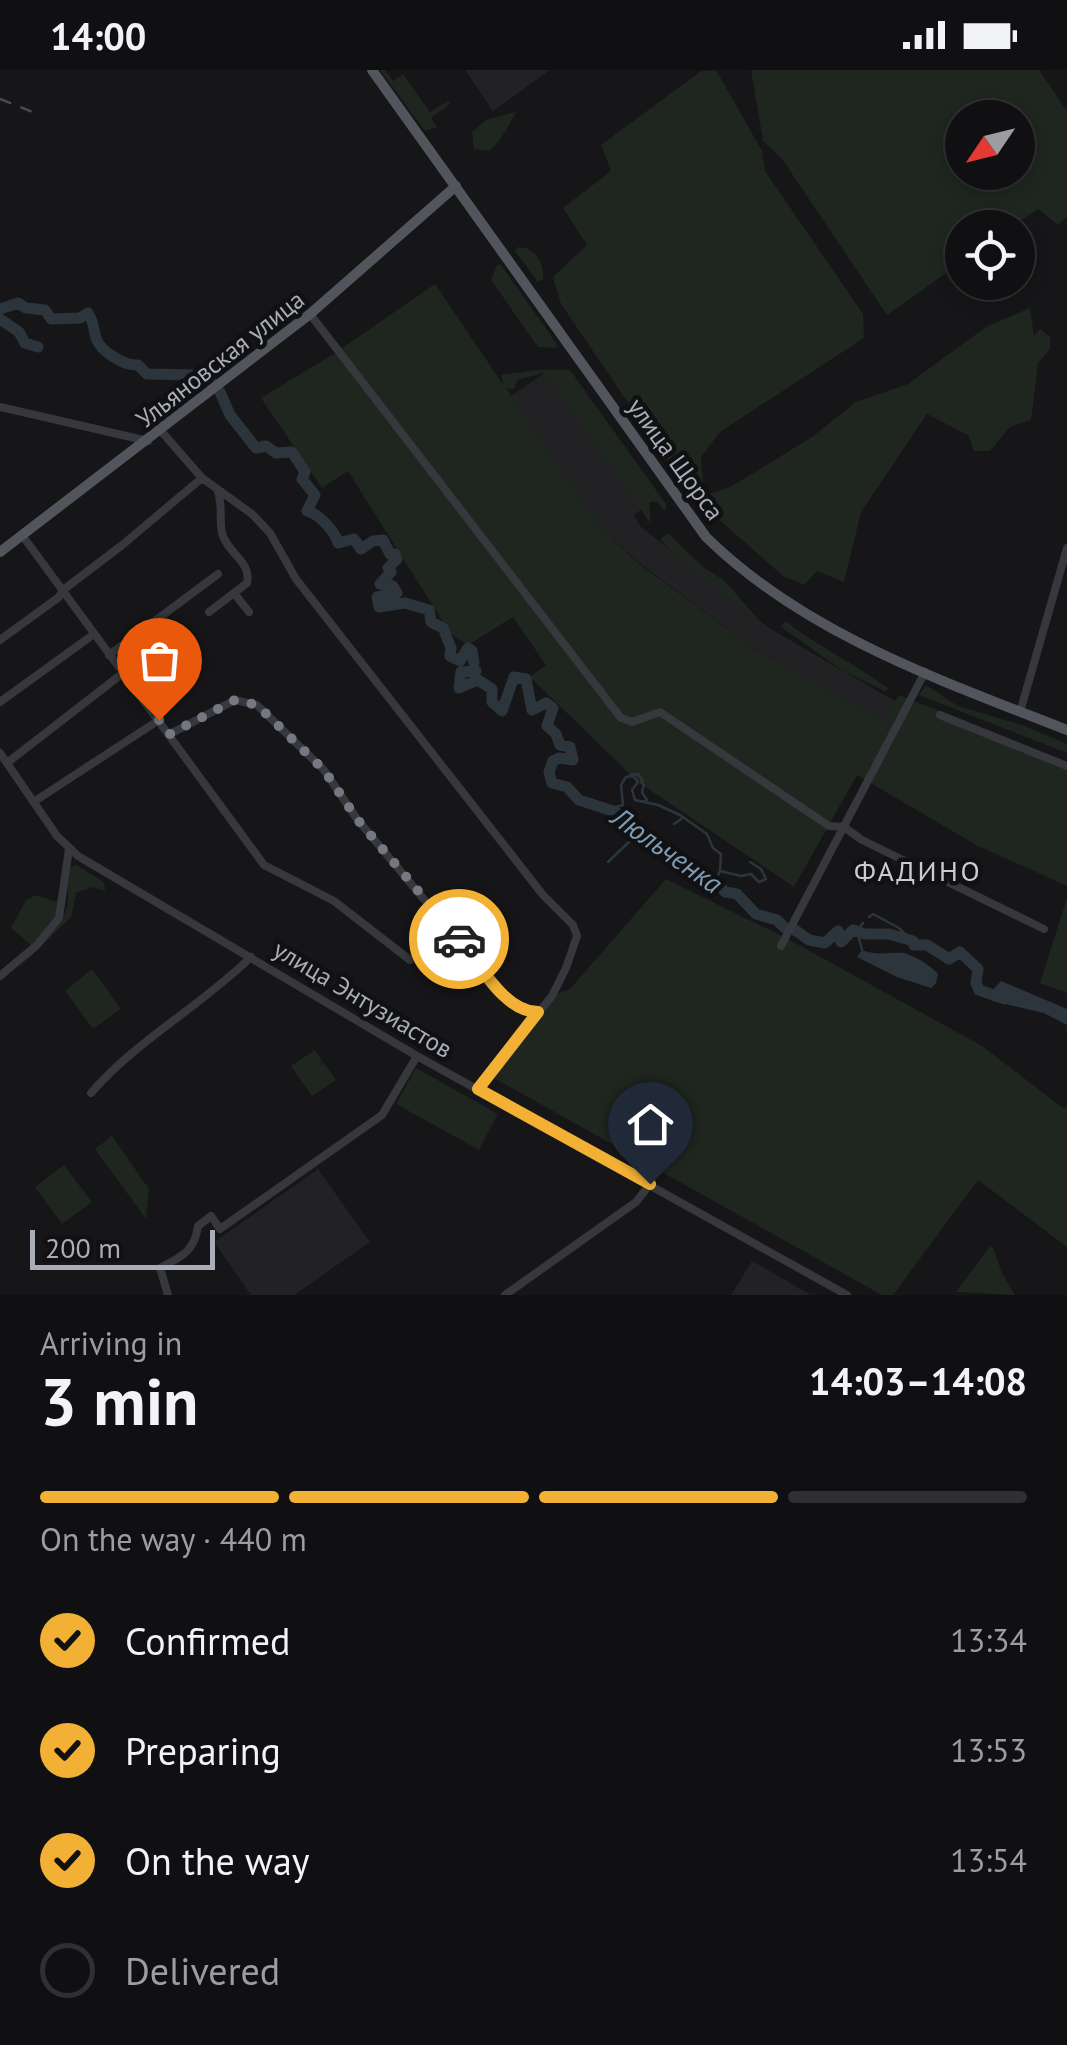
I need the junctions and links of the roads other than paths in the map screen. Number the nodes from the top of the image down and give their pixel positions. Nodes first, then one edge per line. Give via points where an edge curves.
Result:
1 (372, 70) edge
2 (456, 186) junction
3 (310, 314) junction
4 (0, 407) edge
5 (161, 431) junction
6 (148, 442) junction
7 (202, 478) junction
8 (218, 492) junction
9 (22, 536) junction
10 (1067, 548) edge
11 (0, 552) edge
12 (218, 574) dead end
13 (62, 590) junction
14 (234, 593) junction
15 (210, 612) dead end
16 (249, 612) dead end
17 (94, 634) junction
18 (0, 640) edge
19 (109, 655) junction
20 (925, 672) junction
21 (123, 674) junction
22 (0, 702) edge
23 (1020, 712) junction
24 (940, 715) dead end
25 (159, 720) junction
26 (1067, 730) edge
27 (170, 734) junction
28 (0, 753) edge
29 (7, 763) junction
30 (1067, 766) edge
31 (35, 802) junction
32 (844, 826) junction
33 (69, 849) junction
34 (1044, 929) dead end
35 (781, 946) dead end
36 (251, 957) junction
37 (410, 960) dead end
38 (0, 976) edge
39 (538, 1012) junction
40 (417, 1056) junction
41 (478, 1089) junction
42 (90, 1093) dead end
43 (650, 1184) junction
44 (168, 1295) edge
45 (506, 1295) edge
46 (848, 1295) edge

1 - 2 main road, улица Щорса
2 - 3 main road, Ульяновская улица
2 - 20 main road, улица Щорса via 706,537 790,606
3 - 5 main road, Ульяновская улица
3 - 32 street via 621,718 632,722 660,712 828,826
4 - 6 street
5 - 6 main road, Ульяновская улица
5 - 7 street
6 - 9 main road, Ульяновская улица
7 - 8 street
7 - 13 street
8 - 14 street via 222,534 250,578
8 - 39 street via 270,534 296,579 573,925 577,936 566,968
9 - 11 main road, Ульяновская улица
9 - 13 street
10 - 23 street
12 - 19 street
13 - 17 street
13 - 18 street
14 - 15 street
14 - 16 street
17 - 19 street
17 - 22 street
19 - 21 street
20 - 23 main road, улица Щорса
20 - 32 street
21 - 25 street
21 - 29 street
23 - 26 main road, улица Щорса
24 - 30 street
25 - 27 street
25 - 31 street
27 - 37 street via 264,865 334,900
27 - 39 street via 235,700 257,705 324,770 502,992 525,1012
28 - 29 street, улица Энтузиастов
29 - 31 street, улица Энтузиастов
31 - 33 street, улица Энтузиастов
32 - 34 street
32 - 35 street
33 - 36 street, улица Энтузиастов
33 - 38 street via 59,918
36 - 40 street, улица Энтузиастов
36 - 42 street
39 - 41 street
40 - 41 street, улица Энтузиастов
40 - 44 street via 382,1115 220,1229 210,1216 198,1226 197,1241 184,1256 160,1268
41 - 43 street, улица Энтузиастов
43 - 45 street via 636,1202
43 - 46 street, улица Энтузиастов

